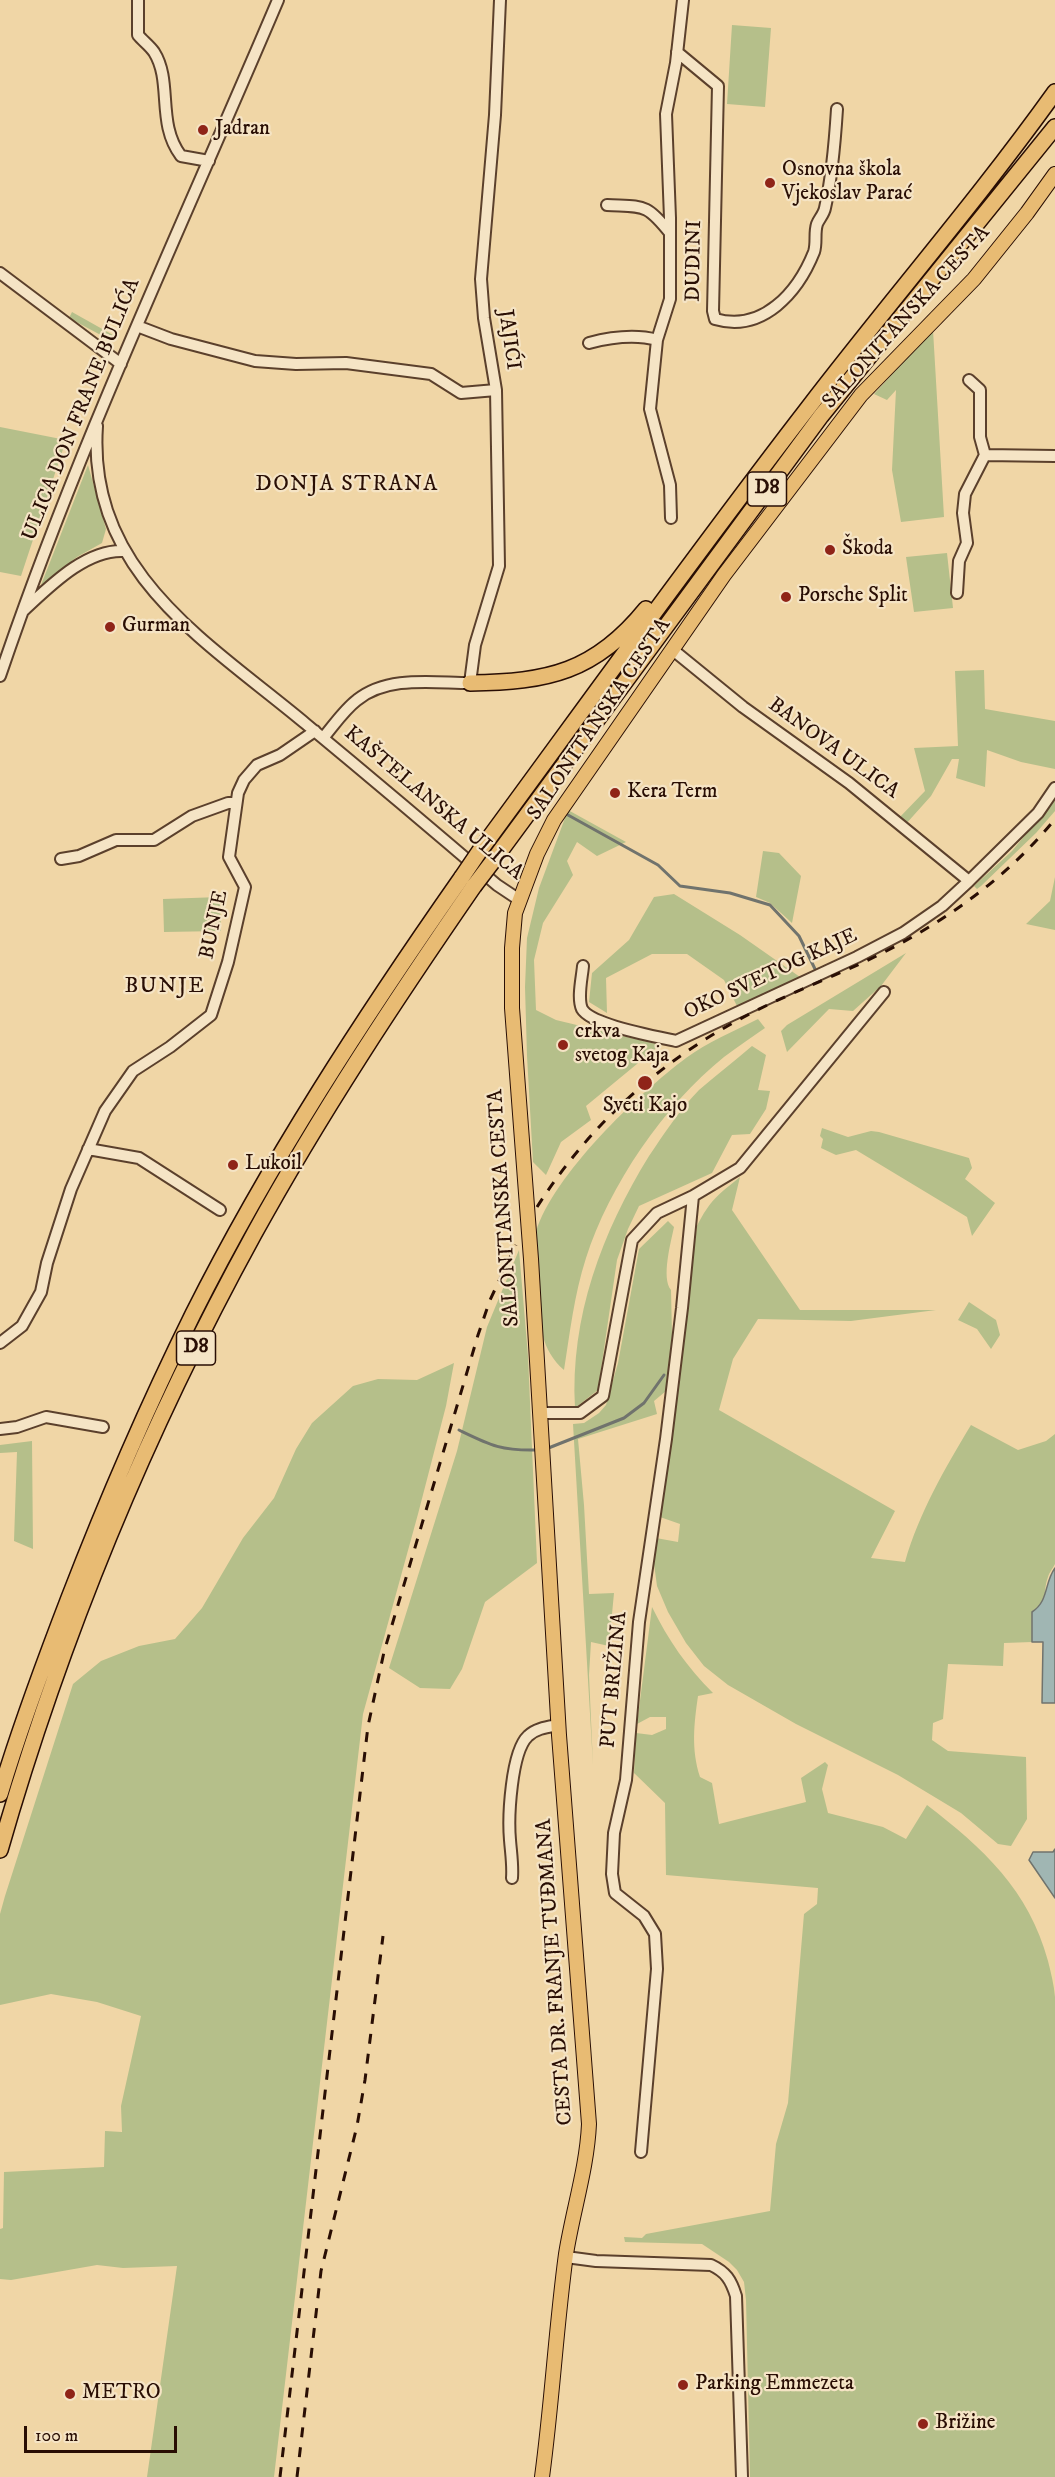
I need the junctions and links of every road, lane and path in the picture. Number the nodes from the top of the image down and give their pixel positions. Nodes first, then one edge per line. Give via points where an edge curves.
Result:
1 (138, 0) edge
2 (278, 0) edge
3 (500, 0) edge
4 (682, 0) edge
5 (677, 52) junction
6 (1055, 92) edge
7 (837, 109) dead end
8 (1055, 127) edge
9 (208, 161) junction
10 (1055, 174) edge
11 (607, 205) dead end
12 (670, 233) junction
13 (0, 273) edge
14 (137, 326) junction
15 (657, 339) junction
16 (589, 343) dead end
17 (121, 364) junction
18 (969, 380) dead end
19 (496, 390) junction
20 (99, 414) junction
21 (985, 455) junction
22 (1055, 456) edge
23 (671, 518) dead end
24 (124, 551) junction
25 (679, 581) junction
26 (957, 593) dead end
27 (21, 612) junction
28 (673, 650) junction
29 (0, 676) edge
30 (470, 683) junction
31 (319, 735) junction
32 (1055, 788) edge
33 (236, 803) junction
34 (61, 859) dead end
35 (468, 881) junction
36 (969, 881) junction
37 (519, 899) junction
38 (583, 966) dead end
39 (884, 992) dead end
40 (88, 1149) junction
41 (693, 1196) junction
42 (220, 1210) dead end
43 (0, 1343) edge
44 (540, 1413) junction
45 (103, 1427) dead end
46 (0, 1430) edge
47 (542, 1462) joint
48 (558, 1725) junction
49 (0, 1794) edge
50 (0, 1850) edge
51 (512, 1878) dead end
52 (641, 2152) dead end
53 (566, 2257) junction
54 (542, 2477) edge
55 (742, 2477) edge

1 - 9 street via 138,35 155,53 163,81 167,126 176,149 181,156
2 - 9 street, ULICA DON FRANE BULIĆA
3 - 19 street, JAJIĆI via 481,279
4 - 5 street, DUDINI
5 - 7 street, DUDINI via 718,86 712,311 715,319 753,320 771,313 796,284 814,250 816,225 825,211
5 - 12 street, DUDINI via 666,114
6 - 25 highway, D8 via 986,186 809,405
8 - 35 highway, D8, bridge via 821,416 493,861
9 - 14 street, ULICA DON FRANE BULIĆA
10 - 28 main road, SALONITANSKA CESTA via 974,279 861,395 724,575
11 - 12 street via 645,207
12 - 15 street, DUDINI via 670,299
13 - 17 street
14 - 17 street, ULICA DON FRANE BULIĆA
14 - 19 street via 255,361 357,364 430,374 461,393
15 - 16 street via 643,336
15 - 23 street, DUDINI via 651,410 670,485
17 - 20 street, ULICA DON FRANE BULIĆA
18 - 21 street via 980,390
19 - 30 street, JAJIĆI via 499,566 475,645
20 - 24 street, KAŠTELANSKA ULICA via 96,449 100,483 111,524
20 - 27 street, ULICA DON FRANE BULIĆA
21 - 22 street
21 - 26 street via 965,495 967,543 959,561
24 - 27 street via 106,552 78,566
24 - 31 street, KAŠTELANSKA ULICA via 177,617
25 - 30 highway via 665,585 634,623 587,661 533,680
25 - 35 highway, D8, bridge via 481,849
27 - 29 street, ULICA DON FRANE BULIĆA
28 - 36 street, BANOVA ULICA via 743,707 849,783
28 - 37 main road, SALONITANSKA CESTA via 554,820
30 - 31 street, KAŠTELANSKA ULICA via 407,683 376,689 357,700
31 - 33 street, BUNJE via 257,765 244,780
31 - 37 street, KAŠTELANSKA ULICA via 497,885
32 - 36 street, OKO SVETOG KAJE via 1038,813
33 - 34 street via 192,816 154,840 116,840 79,856
33 - 40 street, BUNJE via 229,857 244,887 228,962 211,1015 133,1071 105,1111
35 - 49 highway, D8 via 343,1052 194,1312 98,1522 31,1697
35 - 50 highway, D8 via 260,1224 209,1320 112,1529 46,1702
36 - 38 street, OKO SVETOG KAJE via 942,906 881,945 676,1041 591,1018 582,1009
37 - 44 main road, SALONITANSKA CESTA via 513,926 512,1008
39 - 41 street via 740,1168
40 - 42 street via 139,1158
40 - 43 street, BUNJE via 71,1190 41,1292 21,1326
41 - 44 street via 657,1213 632,1240 603,1396 580,1413
41 - 52 street, PUT BRIŽINA via 682,1308 639,1622 626,1779 614,1833 615,1893 644,1916 655,1934 657,1969
44 - 47 main road, SALONITANSKA CESTA
45 - 46 street via 46,1417
47 - 48 main road, CESTA DR. FRANJE TUĐMANA
48 - 51 street via 539,1729 527,1737 516,1760 511,1797
48 - 53 main road, CESTA DR. FRANJE TUĐMANA via 589,2124 588,2148
53 - 54 main road, CESTA DR. FRANJE TUĐMANA
53 - 55 street via 711,2265 732,2281 738,2318

